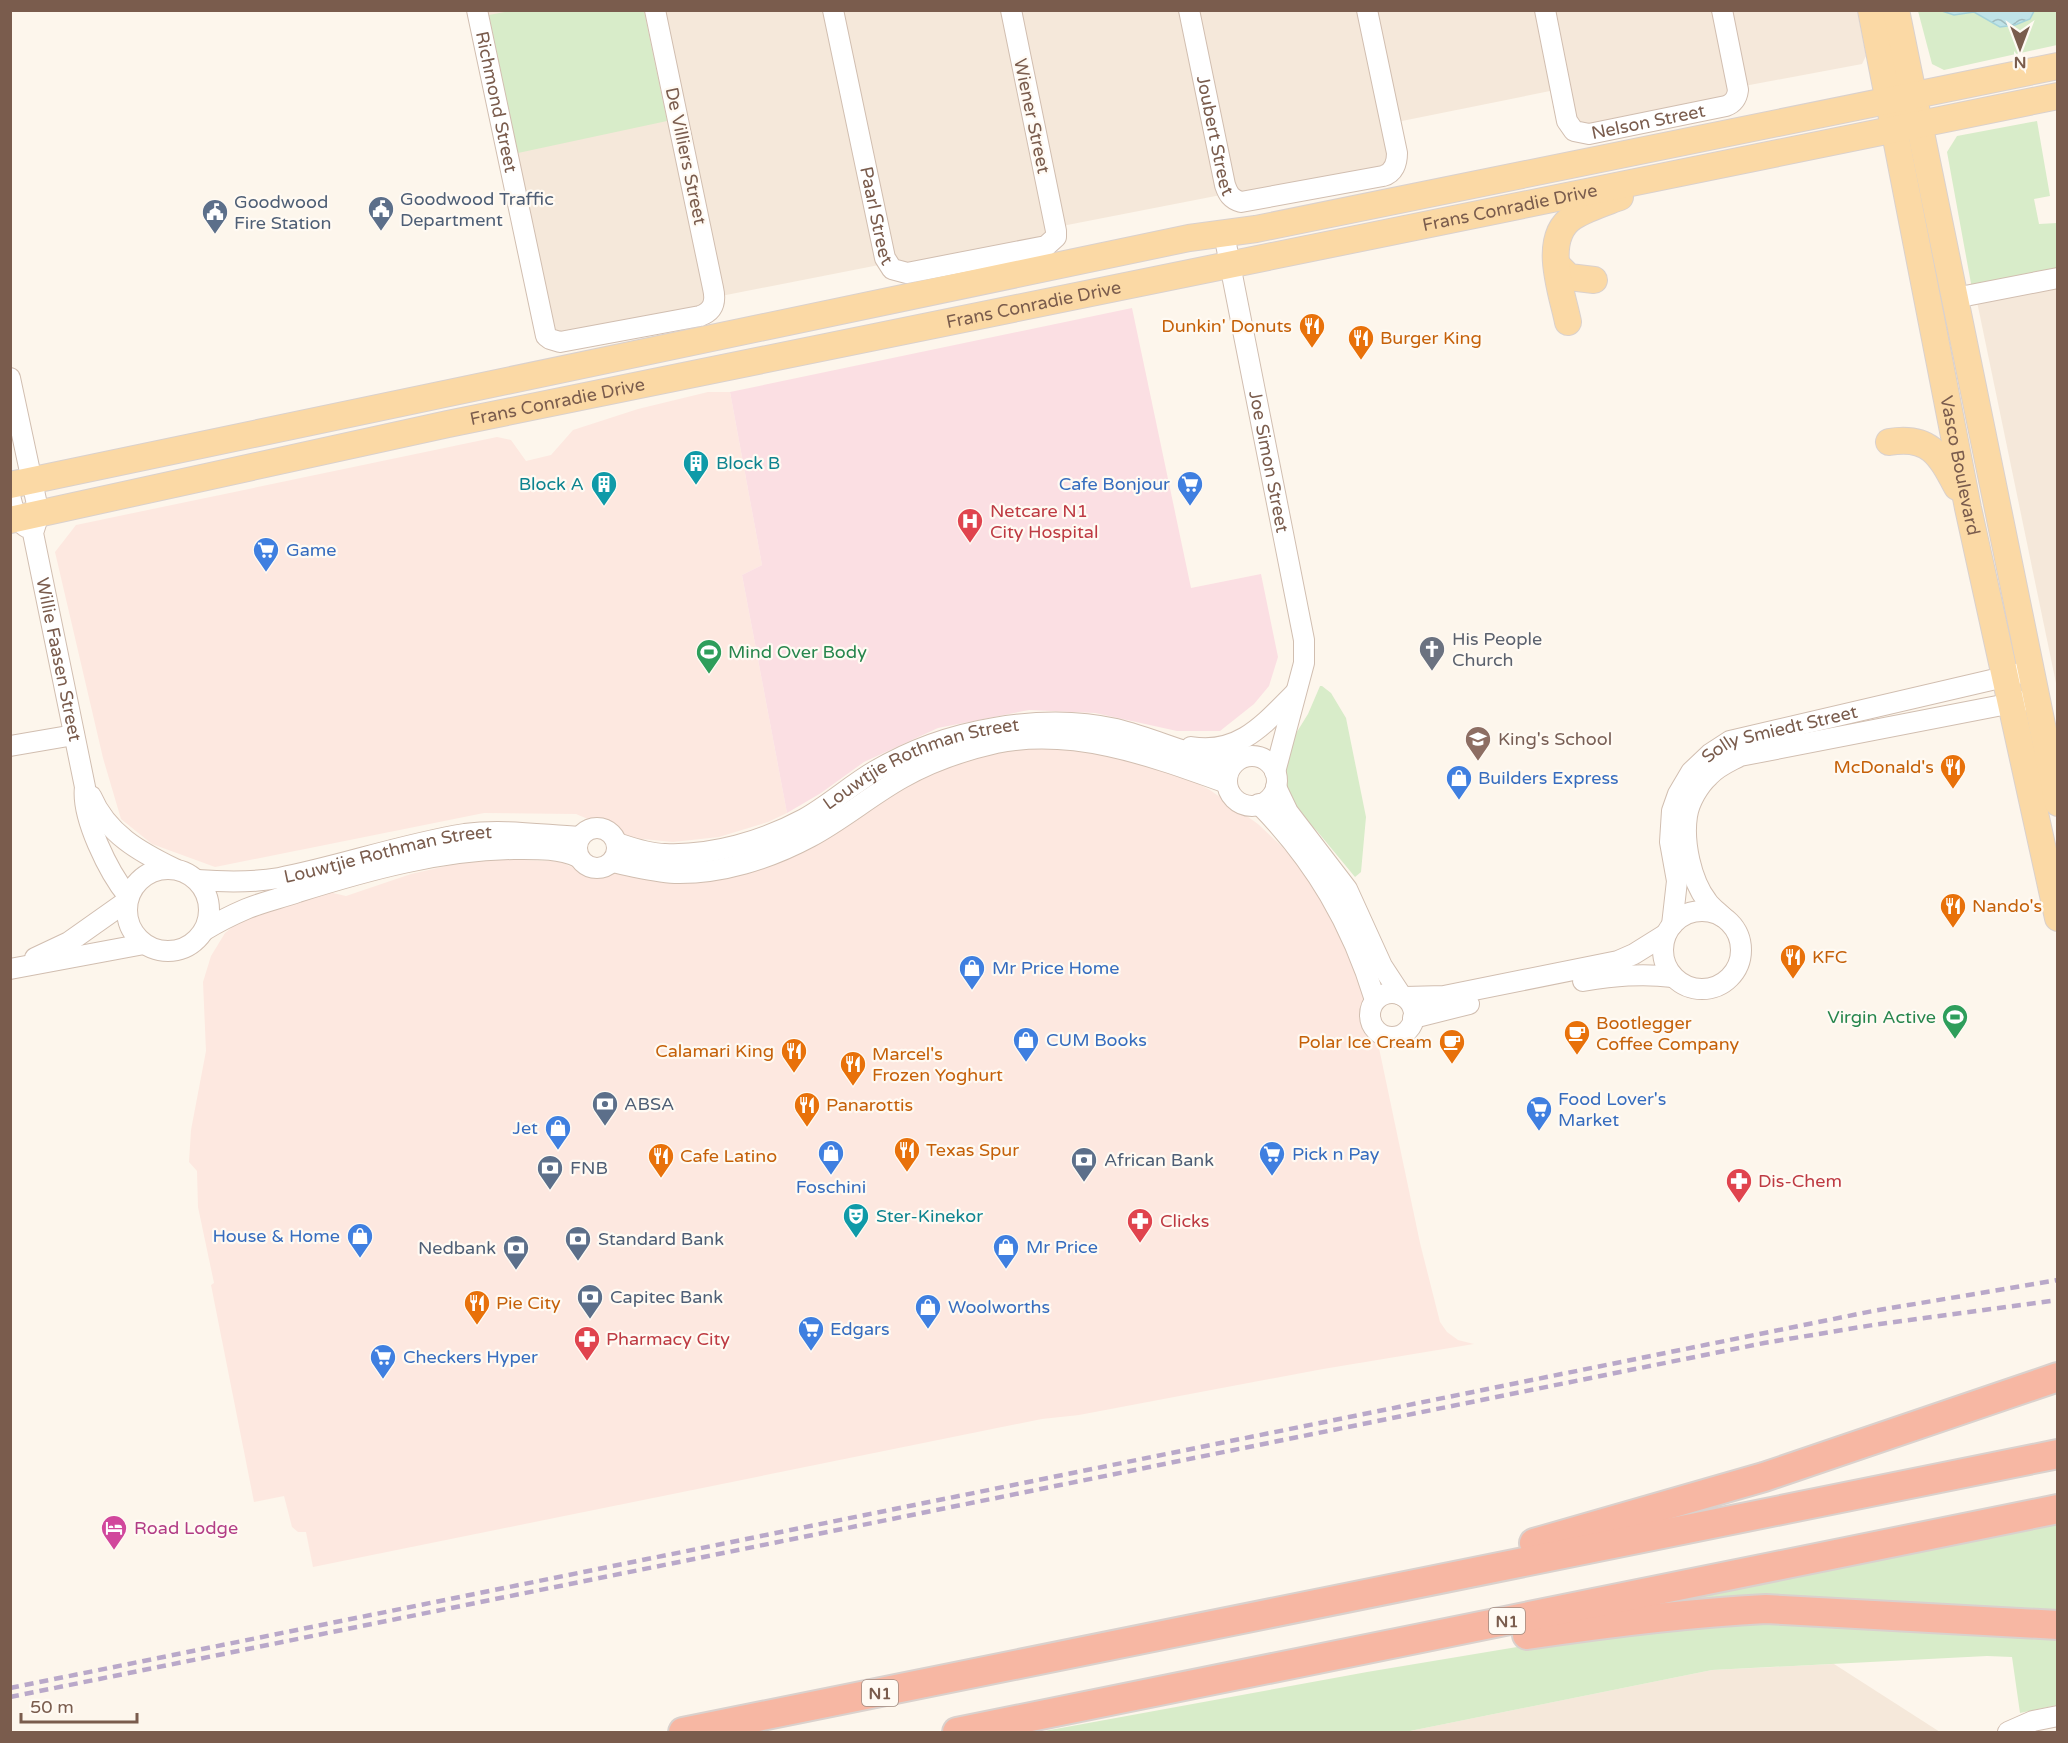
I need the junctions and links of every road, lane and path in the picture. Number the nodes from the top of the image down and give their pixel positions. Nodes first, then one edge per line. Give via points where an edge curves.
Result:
1 (477, 10) edge
2 (655, 10) edge
3 (833, 10) edge
4 (1011, 10) edge
5 (1189, 10) edge
6 (1367, 10) edge
7 (1545, 10) edge
8 (1722, 10) edge
9 (1870, 10) edge
10 (1896, 10) edge
11 (2058, 66) edge
12 (1914, 95) junction
13 (2058, 96) edge
14 (1888, 100) junction
15 (1920, 124) junction
16 (1894, 129) junction
17 (1672, 175) junction
18 (1054, 221) joint
19 (1224, 234) junction
20 (1231, 264) junction
21 (1557, 265) junction
22 (2058, 278) edge
23 (1594, 280) dead end
24 (1955, 298) junction
25 (714, 303) joint
26 (1568, 322) dead end
27 (10, 378) edge
28 (1889, 442) dead end
29 (21, 482) edge
30 (1968, 508) junction
31 (22, 517) edge
32 (2030, 671) junction
33 (2005, 676) junction
34 (1296, 691) junction
35 (2036, 698) junction
36 (2011, 703) junction
37 (74, 735) junction
38 (1156, 741) junction
39 (10, 746) edge
40 (1241, 760) junction
41 (1275, 780) junction
42 (1227, 783) junction
43 (85, 787) junction
44 (2058, 803) edge
45 (1259, 804) junction
46 (578, 847) junction
47 (614, 853) junction
48 (175, 869) junction
49 (197, 880) junction
50 (128, 898) junction
51 (1724, 917) junction
52 (2058, 918) edge
53 (205, 930) junction
54 (1669, 930) junction
55 (144, 944) junction
56 (10, 968) edge
57 (1673, 977) junction
58 (1403, 996) junction
59 (1375, 1000) junction
60 (1413, 1018) junction
61 (2058, 1377) edge
62 (2058, 1454) edge
63 (2058, 1509) edge
64 (1375, 1593) junction
65 (2058, 1625) edge
66 (2058, 1716) edge
67 (683, 1732) edge
68 (957, 1732) edge
69 (965, 1732) edge
70 (2008, 1732) edge

1 - 25 street, Richmond Street via 546,336 567,342 700,316
2 - 25 street, De Villiers Street
3 - 18 street, Paarl Street via 885,258 892,269 907,273 1046,246 1056,237
4 - 18 street, Wiener Street
5 - 6 street, Joubert Street via 1225,185 1234,200 1248,202 1383,176 1394,168 1396,153
7 - 8 street, Nelson Street via 1568,121 1574,131 1589,134 1731,104 1738,90
9 - 14 main road, Vasco Boulevard
10 - 12 main road, Vasco Boulevard
11 - 12 main road, Frans Conradie Drive
12 - 14 main road, Frans Conradie Drive
12 - 15 main road, Vasco Boulevard
13 - 15 main road, Frans Conradie Drive
14 - 16 main road, Vasco Boulevard
14 - 19 main road, Frans Conradie Drive
15 - 16 main road, Frans Conradie Drive
15 - 24 main road, Vasco Boulevard
16 - 17 main road, Frans Conradie Drive
16 - 30 main road, Vasco Boulevard
17 - 20 main road, Frans Conradie Drive
17 - 21 main road via 1572,218 1555,243
19 - 20 street, Joe Simon Street
19 - 29 main road, Frans Conradie Drive via 1189,238
20 - 31 main road, Frans Conradie Drive via 448,424
20 - 34 street, Joe Simon Street via 1301,618 1304,663
21 - 23 main road via 1569,277
21 - 26 main road
22 - 24 street
24 - 32 main road, Vasco Boulevard
27 - 29 street, Willie Faasen Street
28 - 30 main road via 1913,441 1934,450
29 - 31 street, Willie Faasen Street
30 - 33 main road, Vasco Boulevard
31 - 37 street, Willie Faasen Street
32 - 33 street, Solly Smiedt Street
32 - 35 main road, Vasco Boulevard
33 - 36 main road, Vasco Boulevard
33 - 54 street, Solly Smiedt Street via 1730,741 1710,754 1691,772 1672,811 1670,842 1677,881
34 - 38 street via 1244,740 1199,749
34 - 40 street, Joe Simon Street via 1259,749
34 - 41 street, Joe Simon Street
35 - 36 street, Solly Smiedt Street
35 - 44 main road, Vasco Boulevard
36 - 51 street, Solly Smiedt Street via 1740,756 1722,765 1695,794 1687,815 1687,839 1696,880 1707,901
36 - 52 main road, Vasco Boulevard
37 - 39 street
37 - 43 street, Willie Faasen Street
38 - 40 street, Louwtjie Rothman Street via 1190,754
38 - 47 street, Louwtjie Rothman Street via 1074,723 995,727 915,750 776,833 703,852
40 - 41 street via 1265,760
40 - 42 street via 1228,773
41 - 45 street via 1270,798
41 - 58 street via 1288,812 1347,889 1382,966
42 - 45 street via 1238,802
42 - 47 street, Louwtjie Rothman Street via 1152,757 1098,744 1043,739 998,743 904,777 810,837 753,861 710,871 676,873 659,872
43 - 48 street, Willie Faasen Street via 104,818 127,843
43 - 50 street, Willie Faasen Street via 87,809 103,855
45 - 59 street via 1301,851 1332,896 1366,970
46 - 47 street, Louwtjie Rothman Street via 584,864 591,868 600,869
46 - 47 street, Louwtjie Rothman Street via 585,831 600,828 614,836
46 - 49 street, Louwtjie Rothman Street via 526,833 469,834 278,878
46 - 53 street, Louwtjie Rothman Street via 568,852 506,849 414,860 249,908
48 - 49 street
48 - 50 street via 152,872 142,878
49 - 53 street via 208,898
50 - 55 street via 128,921
50 - 56 street via 69,942
51 - 54 street via 1713,912 1691,913 1680,917
51 - 57 street via 1736,929 1742,947 1734,974 1726,982 1702,990 1690,988
53 - 55 street via 193,943 171,952
54 - 57 street via 1663,957
54 - 58 street via 1618,961 1444,996
55 - 56 street
57 - 60 street via 1618,975
58 - 59 street via 1387,993
58 - 60 street via 1412,1006
59 - 60 street via 1370,1017 1381,1034 1401,1034
61 - 64 highway via 1764,1478 1494,1554
62 - 64 highway, N1
63 - 68 highway, N1
64 - 67 highway, N1
65 - 69 highway via 1816,1611 1725,1611 1488,1640
66 - 70 street via 2032,1721

